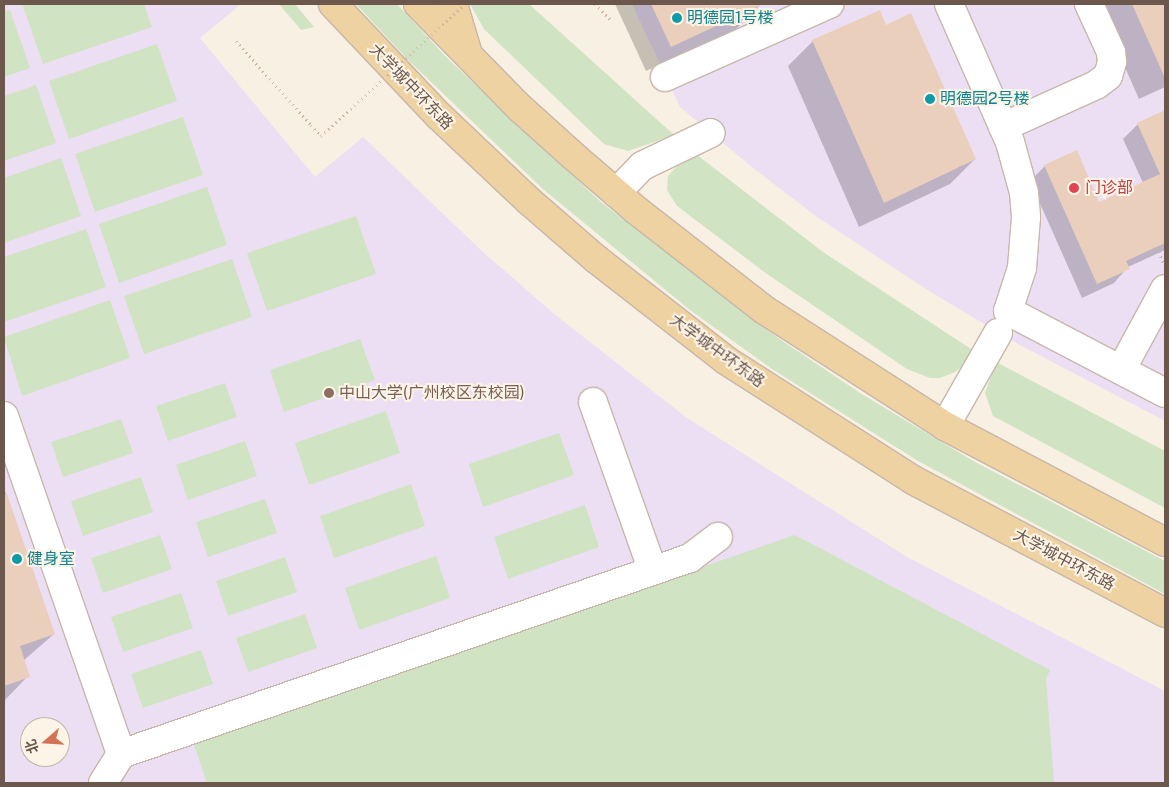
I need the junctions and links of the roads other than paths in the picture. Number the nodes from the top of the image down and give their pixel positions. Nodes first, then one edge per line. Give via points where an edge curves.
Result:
1 (333, 4) edge
2 (418, 4) edge
3 (453, 4) edge
4 (829, 4) edge
5 (949, 4) edge
6 (1089, 4) edge
7 (469, 57) junction
8 (665, 77) dead end
9 (1003, 127) junction
10 (711, 133) dead end
11 (616, 193) junction
12 (1165, 289) edge
13 (998, 333) dead end
14 (1121, 370) junction
15 (1165, 393) edge
16 (593, 402) dead end
17 (4, 416) edge
18 (945, 426) junction
19 (718, 537) dead end
20 (1165, 542) edge
21 (653, 572) junction
22 (1165, 613) edge
23 (121, 754) junction
24 (103, 783) edge

1 - 22 main road, 大学城中环东路 via 431,108 523,195 596,259 727,361 913,480
2 - 7 main road
3 - 7 main road
4 - 8 lane
5 - 9 lane
6 - 9 lane via 1111,52 1108,76 1096,85
7 - 11 main road via 520,108
9 - 14 lane via 1018,165 1026,217 1022,268 1008,311
10 - 11 lane via 642,166
11 - 18 main road via 763,309
12 - 14 lane
13 - 18 lane
14 - 15 lane
16 - 21 lane
17 - 23 lane
18 - 20 main road
19 - 21 lane via 698,554
21 - 23 lane
23 - 24 lane

